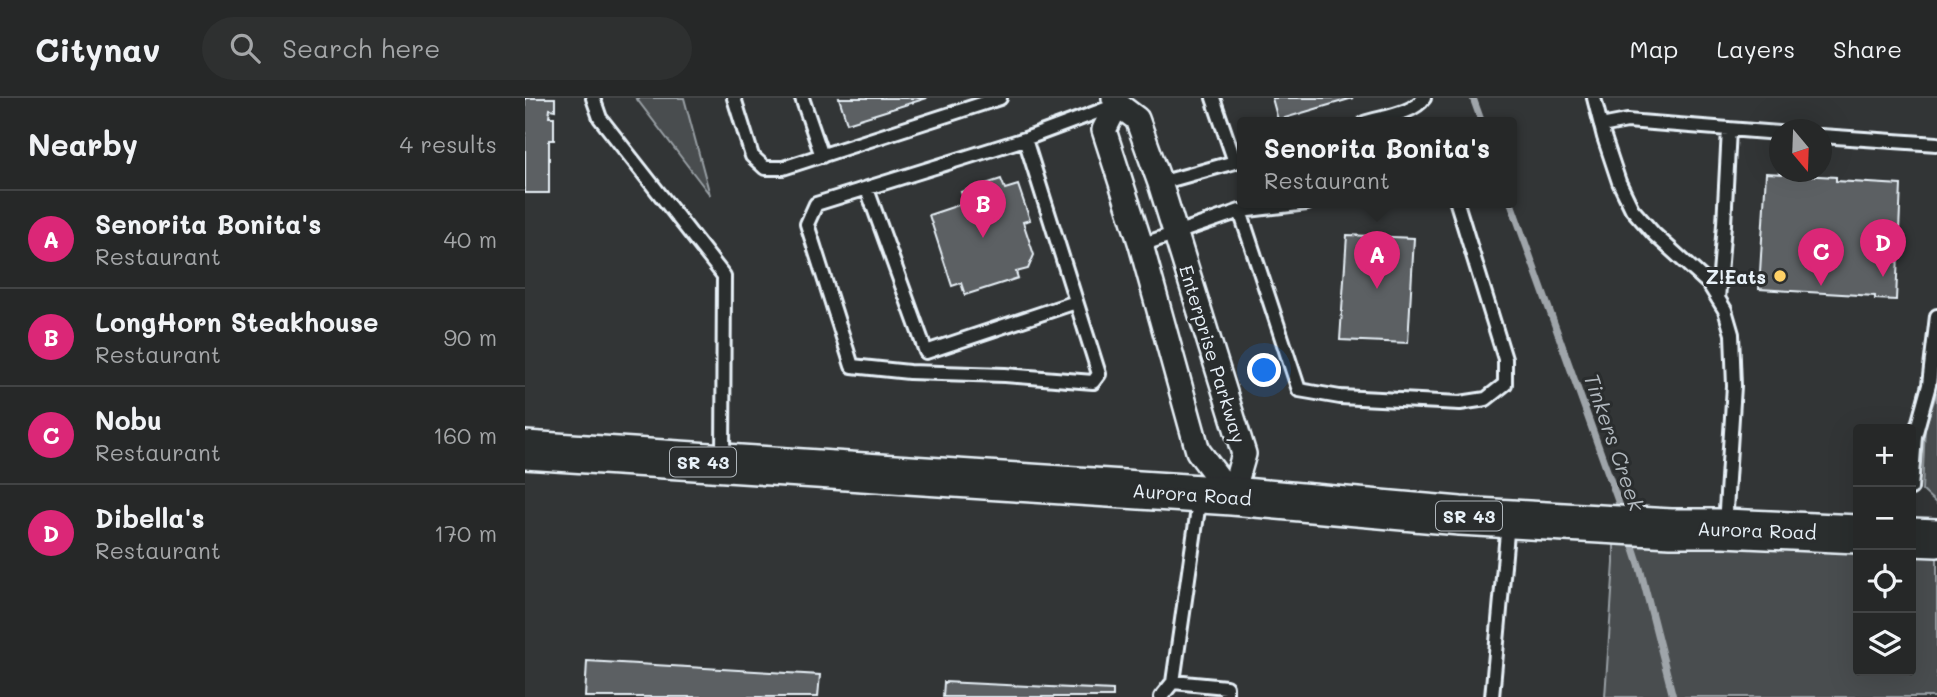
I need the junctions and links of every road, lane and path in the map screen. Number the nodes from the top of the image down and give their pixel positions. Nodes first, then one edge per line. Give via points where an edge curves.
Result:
1 (593, 98) edge
2 (734, 98) edge
3 (802, 98) edge
4 (1000, 98) edge
5 (1213, 98) edge
6 (1424, 98) edge
7 (1594, 98) edge
8 (1115, 101) edge
9 (959, 104) edge
10 (1383, 117) edge
11 (1601, 126) junction
12 (1729, 129) junction
13 (1769, 132) edge
14 (1832, 137) edge
15 (1025, 139) junction
16 (1937, 144) edge
17 (821, 156) junction
18 (1237, 156) edge
19 (1237, 162) edge
20 (1160, 183) junction
21 (867, 189) junction
22 (1265, 208) edge
23 (1459, 208) edge
24 (1240, 211) junction
25 (1176, 233) junction
26 (1140, 245) junction
27 (1718, 299) junction
28 (1076, 302) junction
29 (1937, 316) edge
30 (926, 352) junction
31 (933, 373) junction
32 (525, 450) edge
33 (723, 463) junction
34 (1911, 487) edge
35 (1216, 495) junction
36 (1509, 518) junction
37 (1724, 528) junction
38 (1853, 534) edge
39 (1916, 537) edge
40 (1937, 538) edge
41 (1173, 682) junction
42 (1161, 697) edge
43 (1226, 697) edge
44 (1492, 697) edge

1 - 33 lane via 600,118 724,276
2 - 17 lane via 752,156 765,168 783,168
3 - 17 lane
4 - 9 lane
5 - 18 lane
6 - 10 lane via 1420,104
7 - 11 lane
8 - 15 lane
8 - 20 street, Enterprise Parkway via 1137,119
8 - 26 street, Enterprise Parkway via 1104,130
9 - 17 lane
11 - 12 lane via 1627,121
11 - 27 lane via 1632,209 1709,284
12 - 13 lane
12 - 27 lane
14 - 16 lane
15 - 21 lane
15 - 28 lane
19 - 20 lane
20 - 25 street, Enterprise Parkway
21 - 30 lane
21 - 31 lane via 816,204 807,224 852,366
22 - 24 lane
23 - 24 lane via 1505,359 1505,384 1486,399 1460,404 1299,390
24 - 25 lane
25 - 26 lane
25 - 35 street, Enterprise Parkway via 1244,454
26 - 35 street, Enterprise Parkway via 1198,451
27 - 37 lane via 1732,334 1734,386
28 - 30 lane
28 - 31 lane via 1099,373 1093,382
29 - 34 lane via 1929,385 1915,436
30 - 31 lane
32 - 33 main road, Aurora Road / SR 43
33 - 35 main road, Aurora Road / SR 43
35 - 36 main road, Aurora Road / SR 43
35 - 41 lane
36 - 37 main road, Aurora Road / SR 43
36 - 44 lane
37 - 38 main road, Aurora Road / SR 43
39 - 40 main road
41 - 42 lane
41 - 43 lane via 1226,687

